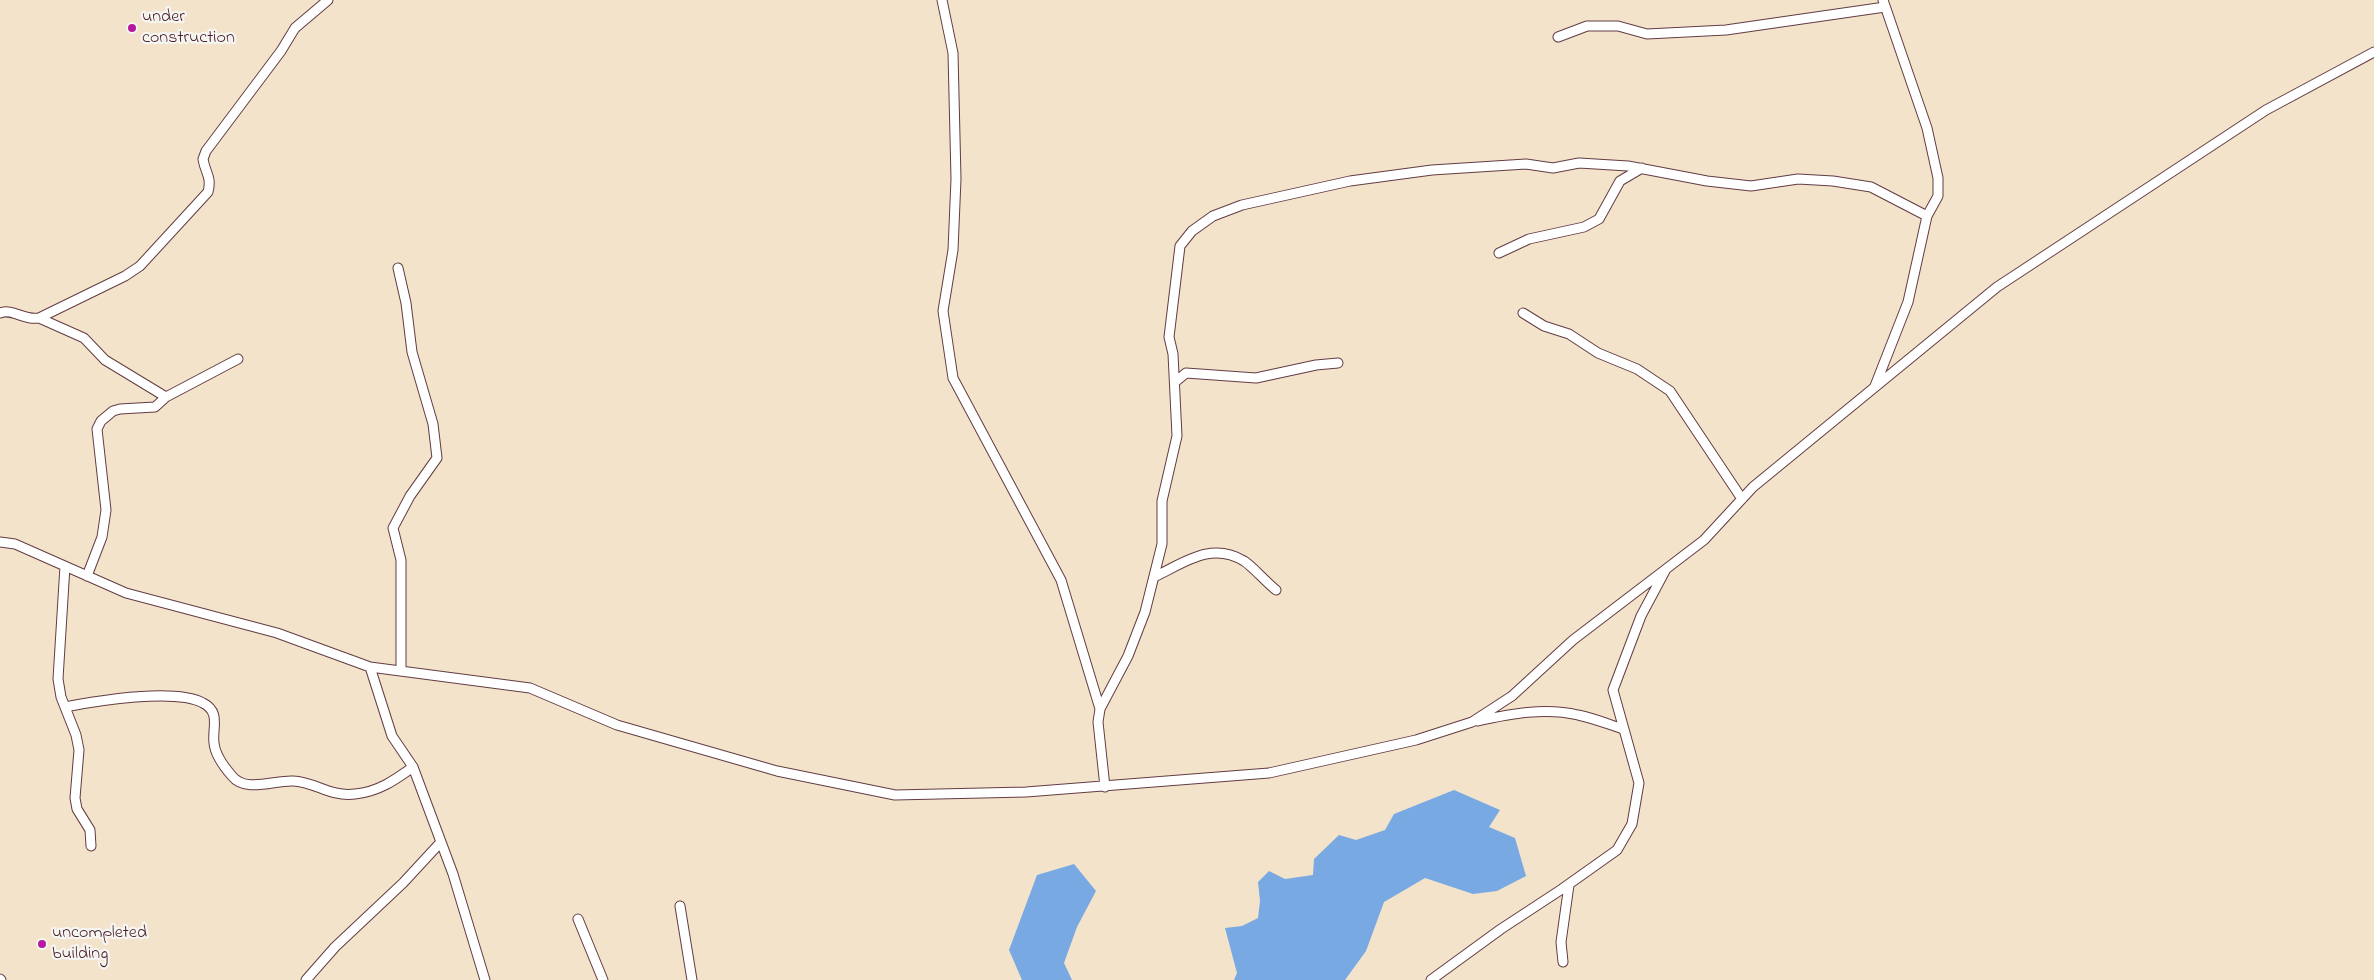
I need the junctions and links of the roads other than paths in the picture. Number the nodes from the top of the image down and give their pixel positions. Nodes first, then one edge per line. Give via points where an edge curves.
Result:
1 (328, 0) edge
2 (942, 0) edge
3 (1884, 4) edge
4 (1558, 37) dead end
5 (2374, 52) edge
6 (1642, 168) junction
7 (1927, 216) junction
8 (1499, 253) dead end
9 (398, 268) dead end
10 (0, 313) edge
11 (1523, 313) dead end
12 (39, 318) junction
13 (238, 359) dead end
14 (1338, 364) dead end
15 (1175, 382) junction
16 (1874, 388) junction
17 (166, 397) junction
18 (1742, 499) junction
19 (0, 542) edge
20 (65, 566) junction
21 (1666, 568) junction
22 (87, 576) junction
23 (1154, 577) junction
24 (1276, 590) dead end
25 (370, 667) junction
26 (401, 671) junction
27 (65, 707) junction
28 (1100, 709) junction
29 (1472, 722) junction
30 (1623, 729) junction
31 (412, 767) junction
32 (1105, 786) junction
33 (440, 843) junction
34 (91, 846) dead end
35 (1568, 885) junction
36 (680, 906) dead end
37 (578, 919) dead end
38 (1563, 962) dead end
39 (306, 980) edge
40 (485, 980) edge
41 (603, 980) edge
42 (692, 980) edge
43 (1432, 980) edge

1 - 12 street via 289,35 281,51 206,151 203,159 210,182 208,192 152,255 125,276
2 - 28 street via 953,53 956,179 953,250 944,311 953,378 1061,580
3 - 4 street via 1706,31 1647,34 1618,26 1588,26
3 - 7 street via 1927,128 1938,178 1938,196
5 - 16 street via 2266,110 1997,287
6 - 7 street via 1751,186 1798,179 1871,187
6 - 8 street via 1620,181 1599,219 1584,227 1528,239
6 - 15 street via 1579,163 1553,168 1526,164 1432,170 1350,181 1242,205 1213,216 1192,231 1180,246 1169,337
7 - 16 street via 1908,302
9 - 26 street via 412,352 433,424 437,458 410,496 393,528 402,560
10 - 12 street via 10,311 31,320
11 - 18 street via 1544,326 1568,334 1598,353 1637,369 1670,391
12 - 17 street via 84,338 105,360
13 - 17 street
14 - 15 street via 1316,365 1256,378 1186,373
15 - 23 street via 1177,436 1162,501 1162,544
16 - 18 street
17 - 22 street via 155,407 120,409 101,420 97,429 106,510 102,537
18 - 21 street via 1704,540
19 - 20 street via 15,544
20 - 22 street
20 - 27 street via 58,678
21 - 29 street via 1573,640 1512,696
21 - 30 street via 1641,616 1613,690
22 - 25 street via 126,593 277,633
23 - 24 street via 1194,557 1221,552 1245,562
23 - 28 street via 1128,656
25 - 26 street
25 - 31 street via 392,736
26 - 32 street via 530,688 617,725 777,771 895,795 1026,792
27 - 31 street via 155,695 203,702 212,709 216,721 214,744 219,757 233,778 242,784 294,781 324,792 356,794 392,782
27 - 34 street via 79,750 76,809 90,830
28 - 32 street via 1098,722
29 - 30 street via 1510,714 1547,712 1577,715
29 - 32 street via 1416,740 1269,773
30 - 35 street via 1639,784 1632,824 1616,850
31 - 33 street
33 - 39 street via 396,890 335,946
33 - 40 street via 453,874
35 - 38 street via 1561,942
35 - 43 street
36 - 42 street
37 - 41 street

